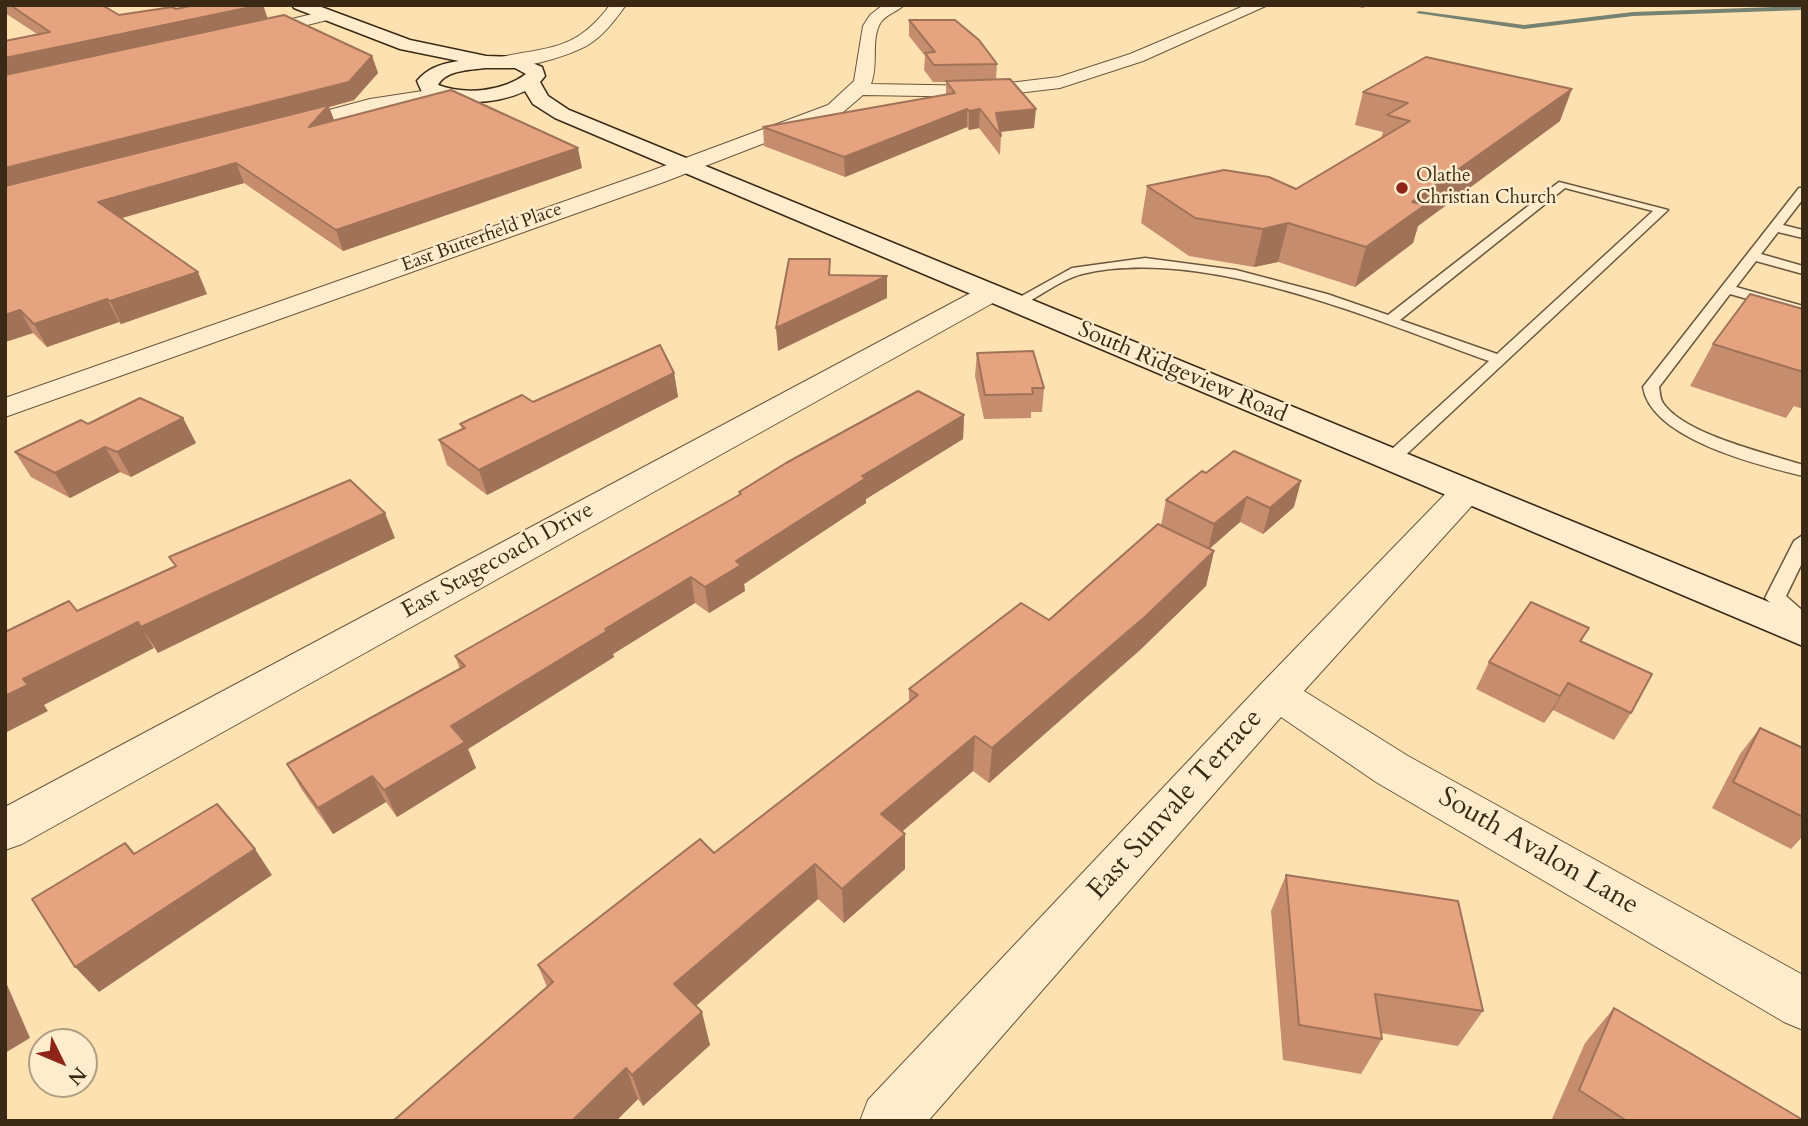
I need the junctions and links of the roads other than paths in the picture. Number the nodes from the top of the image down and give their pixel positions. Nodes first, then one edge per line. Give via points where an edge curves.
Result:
1 (300, 5) edge
2 (618, 5) edge
3 (896, 5) edge
4 (1261, 5) edge
5 (325, 16) junction
6 (230, 38) edge
7 (406, 45) junction
8 (562, 51) junction
9 (499, 62) junction
10 (433, 76) junction
11 (533, 76) junction
12 (857, 89) junction
13 (442, 94) junction
14 (476, 95) junction
15 (370, 105) junction
16 (562, 114) junction
17 (262, 134) edge
18 (686, 166) junction
19 (1800, 197) edge
20 (1775, 227) junction
21 (1803, 234) edge
22 (1752, 256) junction
23 (1803, 270) edge
24 (1727, 289) junction
25 (1004, 298) junction
26 (1797, 309) edge
27 (1391, 321) junction
28 (1782, 323) edge
29 (1498, 359) junction
30 (5, 408) edge
31 (1389, 461) junction
32 (1803, 471) edge
33 (1466, 492) junction
34 (1803, 541) edge
35 (1803, 622) edge
36 (1803, 632) edge
37 (1278, 694) junction
38 (5, 830) edge
39 (1803, 1004) edge
40 (888, 1121) edge

1 - 5 main road
2 - 8 street via 602,29
3 - 12 street via 873,21 867,33 865,77
4 - 12 street via 1060,82 970,92
5 - 6 street
5 - 7 main road
7 - 9 main road
7 - 10 main road via 430,62
8 - 9 street
8 - 11 street
9 - 10 main road via 469,64
9 - 11 main road via 518,63
10 - 13 main road via 429,88
10 - 15 street
11 - 14 main road via 503,92
11 - 16 main road via 540,100
12 - 18 street, East Butterfield Place via 835,109
13 - 14 main road
13 - 15 street
14 - 16 main road
15 - 17 street
16 - 18 main road, South Ridgeview Road
18 - 25 main road, South Ridgeview Road
18 - 30 street, East Butterfield Place
19 - 20 lane
20 - 21 lane
20 - 22 lane
22 - 23 lane
22 - 24 lane
24 - 26 lane
24 - 32 lane via 1651,387 1655,405 1675,422 1707,438
25 - 27 lane via 1077,271 1145,262 1236,274
25 - 31 main road, South Ridgeview Road
25 - 38 street, East Stagecoach Drive
26 - 28 lane
27 - 29 lane
27 - 29 lane via 1563,184 1662,209
29 - 31 lane
31 - 33 main road, South Ridgeview Road
33 - 36 main road, South Ridgeview Road
33 - 37 street, East Sunvale Terrace
34 - 35 lane via 1775,598
37 - 39 street, South Avalon Lane via 1392,769
37 - 40 street, East Sunvale Terrace

